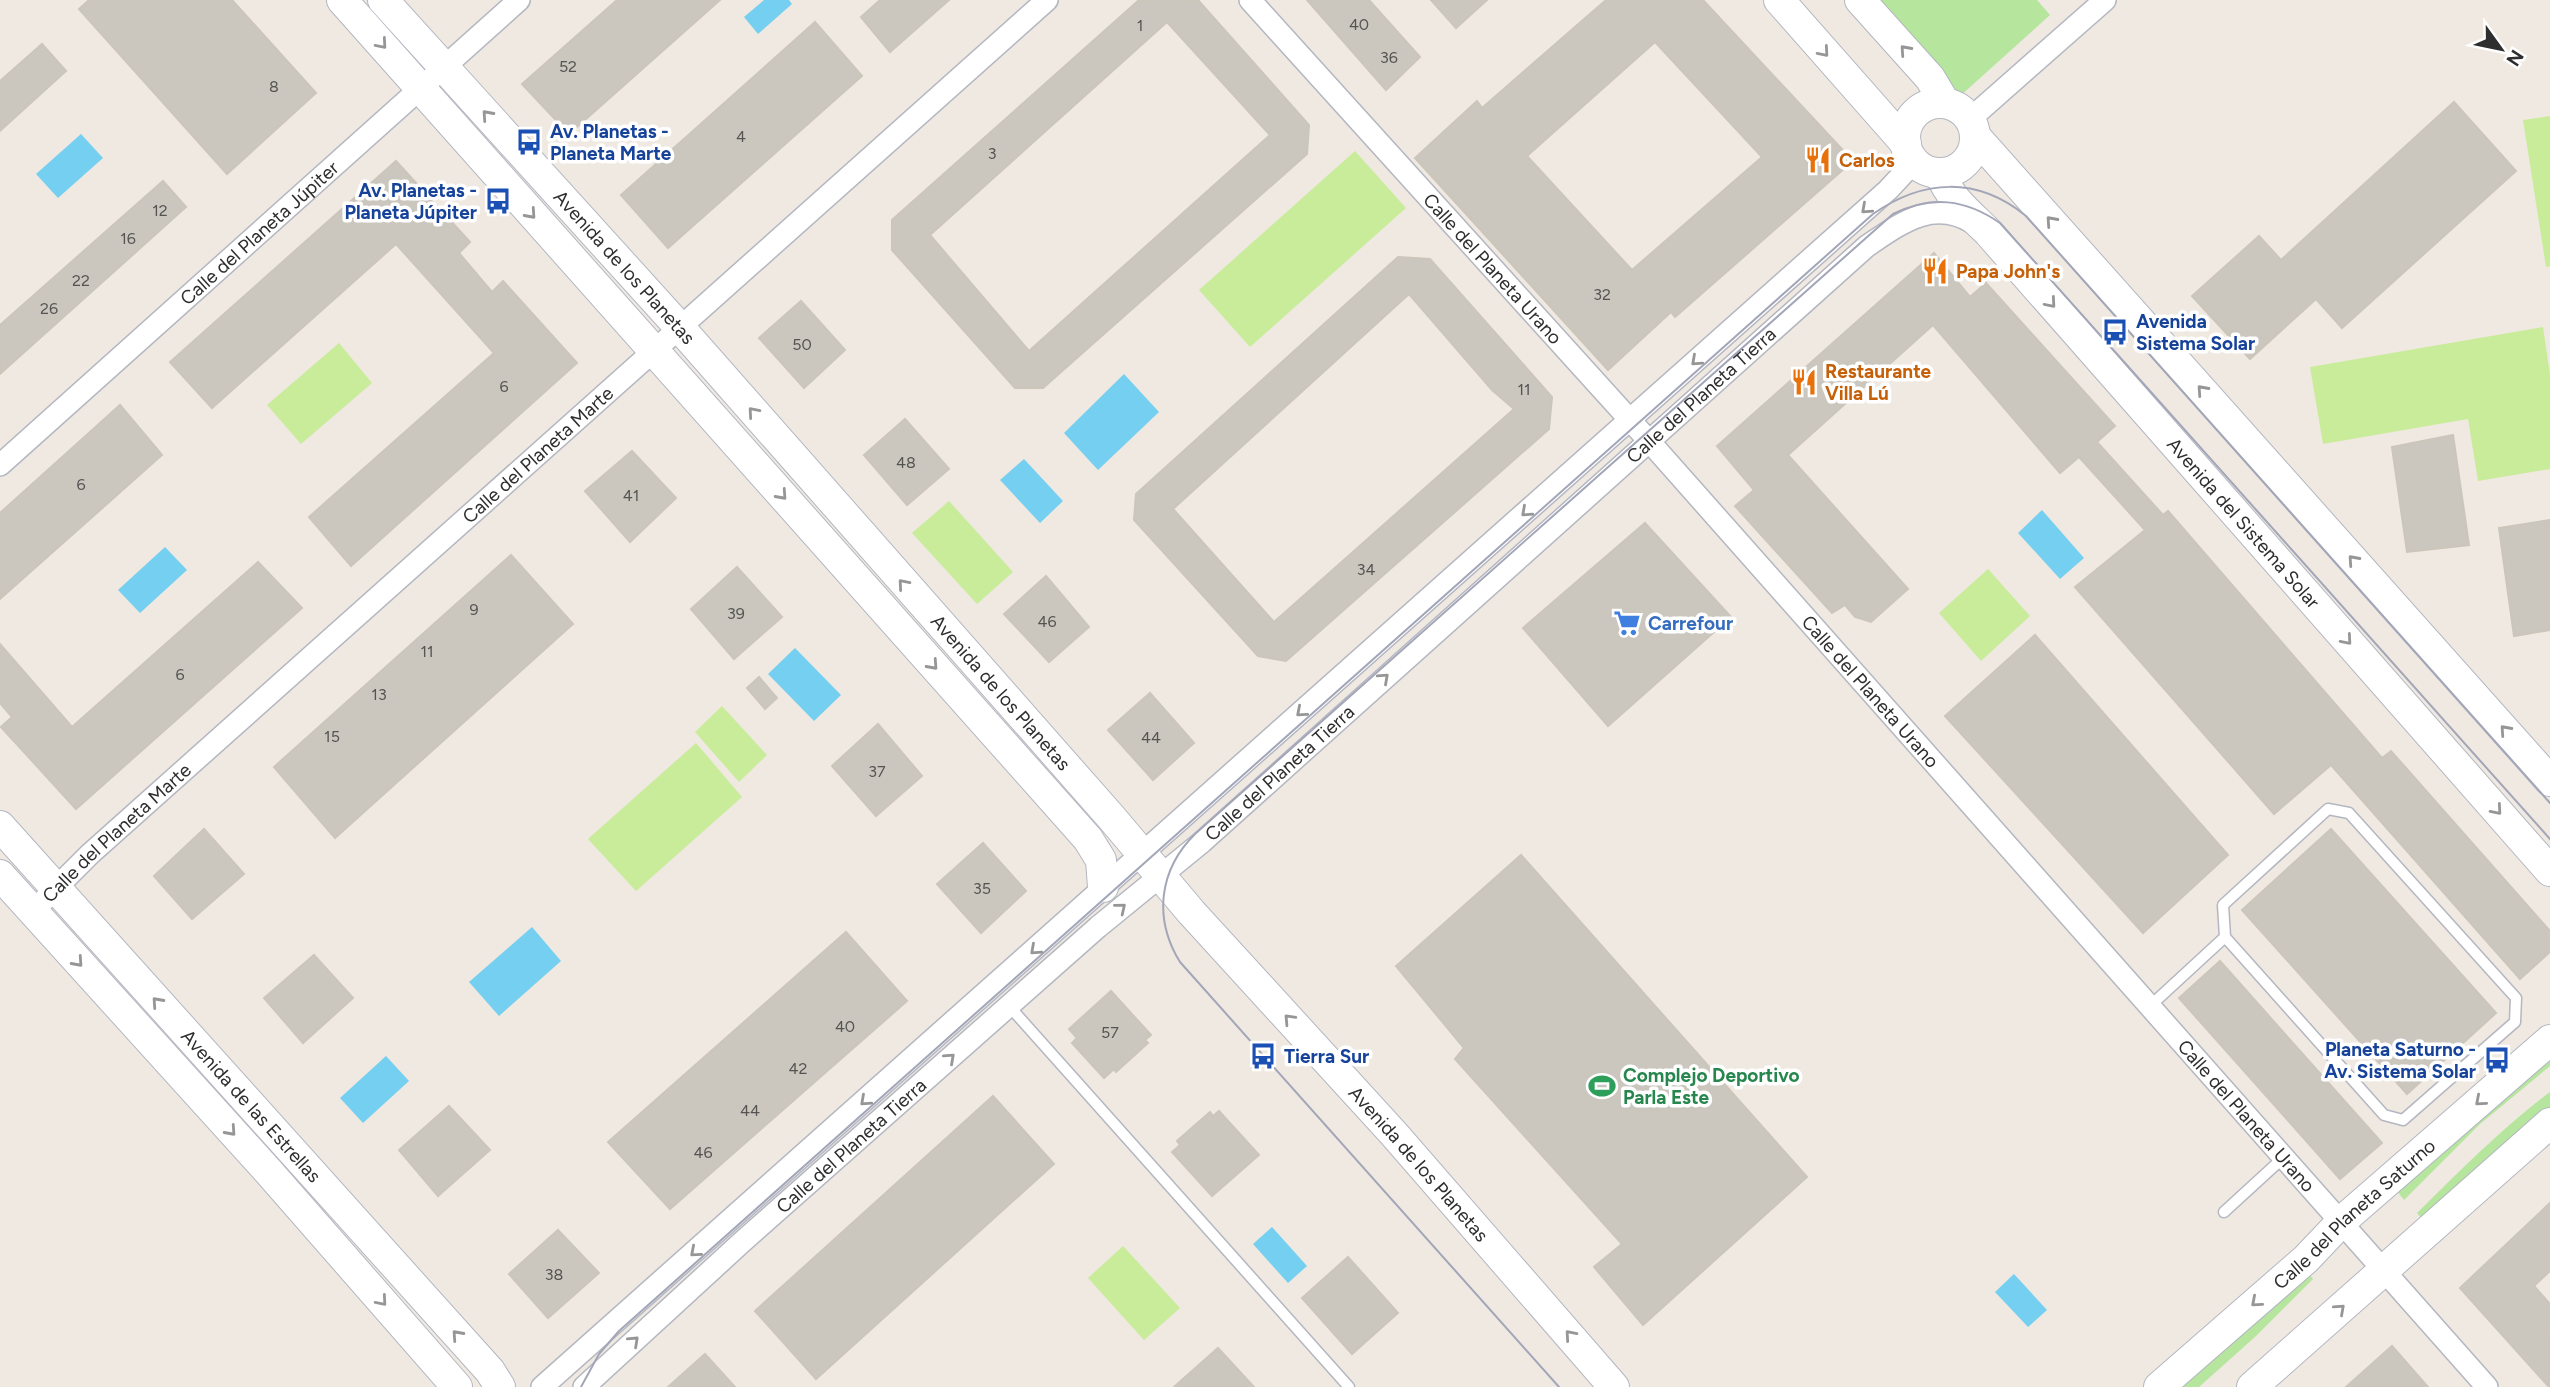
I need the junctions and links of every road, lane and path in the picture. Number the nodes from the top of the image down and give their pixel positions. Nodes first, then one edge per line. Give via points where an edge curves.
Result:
1 (342, 0) edge
2 (383, 0) edge
3 (519, 0) edge
4 (1047, 0) edge
5 (1250, 0) edge
6 (1779, 0) edge
7 (1860, 0) edge
8 (2105, 0) edge
9 (443, 68) junction
10 (420, 90) junction
11 (1963, 119) junction
12 (1920, 159) junction
13 (1989, 233) junction
14 (681, 329) junction
15 (655, 353) junction
16 (1629, 419) junction
17 (1649, 441) junction
18 (0, 465) edge
19 (2550, 781) edge
20 (0, 825) edge
21 (1152, 864) junction
22 (2550, 871) edge
23 (0, 875) edge
24 (1103, 887) junction
25 (55, 888) junction
26 (32, 912) junction
27 (2225, 937) junction
28 (1009, 1006) junction
29 (2149, 1007) junction
30 (2550, 1040) edge
31 (2550, 1123) edge
32 (2284, 1157) junction
33 (2224, 1212) dead end
34 (2343, 1220) junction
35 (2385, 1269) junction
36 (457, 1387) edge
37 (500, 1387) edge
38 (542, 1387) edge
39 (584, 1387) edge
40 (1349, 1387) edge
41 (1614, 1387) edge
42 (2159, 1387) edge
43 (2252, 1387) edge
44 (2487, 1387) edge

1 -> 10 street, Avenida de los Planetas
2 - 9 street, Avenida de los Planetas
3 - 9 street, Calle del Planeta Júpiter
4 - 14 street, Calle del Planeta Marte
5 - 16 street, Calle del Planeta Urano
6 -> 12 street, Avenida del Sistema Solar
11 -> 7 street
8 - 11 street
9 - 10 street, Calle del Planeta Júpiter
14 -> 9 street, Avenida de los Planetas
10 -> 15 street, Avenida de los Planetas
10 - 18 street, Calle del Planeta Júpiter
11 - 12 street via 1969,158 1951,172
11 - 12 street via 1924,107 1915,114 1906,133
19 -> 11 street
12 - 13 street, Avenida del Sistema Solar
12 -> 16 street, Calle del Planeta Tierra
13 - 17 street, Calle del Planeta Tierra via 1965,218 1941,211 1907,219 1867,246
13 -> 22 street, Avenida del Sistema Solar
14 - 15 street, Calle del Planeta Marte
21 -> 14 street, Avenida de los Planetas
15 -> 24 street, Avenida de los Planetas via 1088,839 1101,860
15 - 25 street, Calle del Planeta Marte
16 - 17 street, Calle del Planeta Urano
16 -> 21 street, Calle del Planeta Tierra
21 -> 17 street, Calle del Planeta Tierra
17 - 29 street, Calle del Planeta Urano
20 - 25 street, Avenida de las Estrellas
21 - 24 street, Calle del Planeta Tierra
28 -> 21 street, Calle del Planeta Tierra
41 -> 21 street, Avenida de los Planetas
23 - 26 street, Avenida de las Estrellas
24 -> 38 street, Calle del Planeta Tierra
25 - 26 street, Calle del Planeta Marte
37 -> 25 street, Avenida de las Estrellas
26 -> 36 street, Avenida de las Estrellas
27 - 27 lane via 2223,905 2328,809 2349,813 2516,998 2515,1022 2403,1119 2384,1115
27 - 29 lane
39 -> 28 street, Calle del Planeta Tierra
28 - 40 lane
29 - 32 street, Calle del Planeta Urano
30 -> 34 street, Calle del Planeta Saturno
31 - 35 street
32 - 33 lane
32 - 34 street, Calle del Planeta Urano
34 - 35 street, Calle del Planeta Urano
34 -> 42 street, Calle del Planeta Saturno
43 -> 35 street
35 - 44 street, Calle del Planeta Urano

